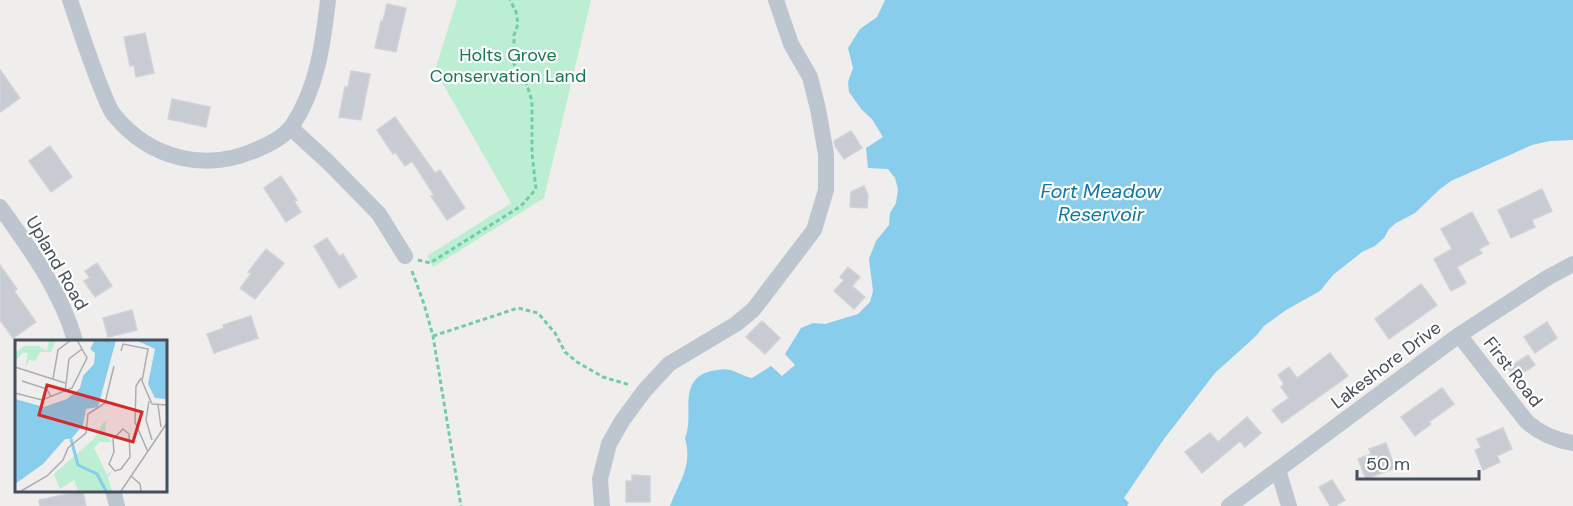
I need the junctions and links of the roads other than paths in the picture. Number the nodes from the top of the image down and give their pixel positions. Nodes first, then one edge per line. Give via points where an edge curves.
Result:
1 (70, 0) edge
2 (328, 0) edge
3 (776, 0) edge
4 (291, 128) junction
5 (0, 207) edge
6 (405, 256) road end
7 (1573, 264) edge
8 (1459, 335) junction
9 (75, 340) edge
10 (1573, 443) edge
11 (1278, 470) junction
12 (113, 491) edge
13 (117, 506) edge
14 (602, 506) edge
15 (1229, 506) edge
16 (1289, 506) edge

1 - 4 street via 112,113 150,147 177,158 222,161 270,144
2 - 4 street via 312,86
3 - 14 street via 791,44 810,77 826,154 826,190 814,230 753,310 669,364 645,390 609,444 600,479
4 - 6 street via 380,214
5 - 9 street, Upland Road via 34,255
7 - 8 street, Lakeshore Drive
8 - 10 street, First Road via 1527,422 1550,437
8 - 11 street, Lakeshore Drive
11 - 15 street, Lakeshore Drive
11 - 16 street
12 - 13 street

